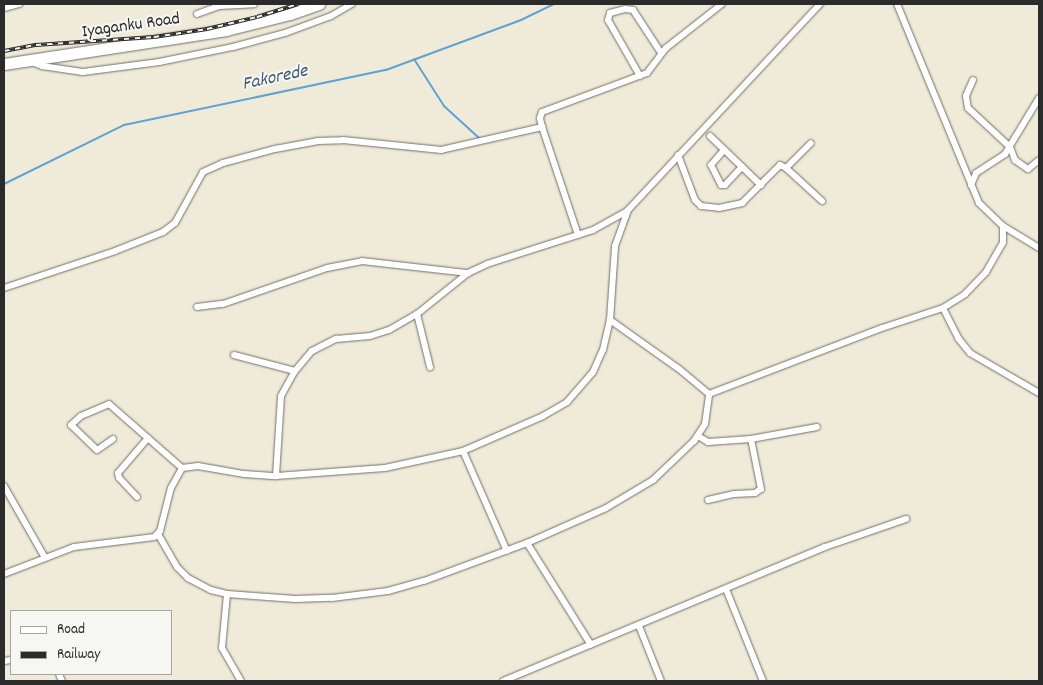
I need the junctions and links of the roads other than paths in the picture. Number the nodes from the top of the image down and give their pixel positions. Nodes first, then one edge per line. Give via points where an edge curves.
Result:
1 (19, 4) edge
2 (254, 4) edge
3 (319, 4) edge
4 (352, 4) edge
5 (711, 4) edge
6 (722, 4) edge
7 (820, 4) edge
8 (897, 4) edge
9 (219, 5) edge
10 (4, 8) edge
11 (712, 12) junction
12 (197, 14) dead end
13 (661, 53) junction
14 (33, 59) junction
15 (4, 64) edge
16 (640, 76) junction
17 (973, 80) dead end
18 (1039, 98) edge
19 (542, 126) junction
20 (710, 136) dead end
21 (811, 143) dead end
22 (1010, 147) junction
23 (724, 150) junction
24 (678, 155) junction
25 (1039, 160) edge
26 (742, 167) junction
27 (964, 167) junction
28 (786, 168) junction
29 (981, 170) junction
30 (761, 185) junction
31 (971, 185) junction
32 (822, 201) dead end
33 (628, 210) junction
34 (1003, 226) junction
35 (578, 235) junction
36 (1039, 248) edge
37 (468, 273) junction
38 (4, 288) edge
39 (197, 307) dead end
40 (943, 308) junction
41 (417, 314) junction
42 (610, 320) junction
43 (234, 355) dead end
44 (430, 368) dead end
45 (295, 371) junction
46 (1039, 393) edge
47 (709, 394) junction
48 (818, 426) dead end
49 (698, 436) junction
50 (148, 438) junction
51 (113, 439) dead end
52 (751, 440) junction
53 (463, 451) junction
54 (182, 468) junction
55 (276, 476) junction
56 (4, 486) edge
57 (137, 497) dead end
58 (708, 500) dead end
59 (906, 519) dead end
60 (158, 534) junction
61 (527, 543) junction
62 (507, 551) junction
63 (45, 558) junction
64 (4, 574) edge
65 (726, 589) junction
66 (227, 594) junction
67 (639, 626) junction
68 (591, 644) junction
69 (241, 681) edge
70 (503, 681) edge
71 (661, 681) edge
72 (763, 681) edge

1 - 10 street
2 - 9 street
3 - 14 highway, Iyaganku Road via 226,30
4 - 14 street via 331,16 285,33 159,62 83,72 42,66
5 - 11 street
6 - 11 street
7 - 24 street
8 - 27 street
9 - 12 street
11 - 13 street
13 - 16 street via 655,65
13 - 16 street via 633,10 610,13 608,20
14 - 15 highway, Iyaganku Road
16 - 19 street via 550,108 540,115
17 - 22 street via 966,96 968,108
18 - 22 street
19 - 35 street
19 - 38 street via 441,150 343,140 318,141 223,163 204,172 175,223 163,232
20 - 23 street
21 - 28 street
22 - 25 street via 1015,160 1028,169
22 - 29 street via 997,161
23 - 26 street
23 - 26 street via 711,165 721,185 725,185
24 - 30 street via 700,206 719,208 742,203
24 - 33 street
26 - 30 street
27 - 29 street
27 - 31 street
28 - 30 street via 778,166
28 - 32 street
29 - 31 street
31 - 34 street via 979,203
33 - 35 street via 606,224
33 - 42 street via 615,246
34 - 36 street
34 - 40 street via 1004,242 986,272 965,294
35 - 37 street
37 - 39 street via 362,262 327,268 223,304
37 - 41 street
40 - 46 street via 958,338 970,353
40 - 47 street
41 - 44 street
41 - 45 street via 379,334 329,342 312,351
42 - 47 street
42 - 53 street via 600,361 581,389 567,402
43 - 45 street
45 - 55 street via 279,402
47 - 49 street via 705,424
48 - 52 street
49 - 52 street via 708,442
49 - 61 street via 669,467 635,493
50 - 51 street via 109,404 82,416 71,425 97,450
50 - 54 street
50 - 57 street via 118,473
52 - 58 street via 761,489 755,494 734,494
53 - 55 street via 376,469
53 - 62 street
54 - 55 street via 198,466
54 - 60 street via 171,488
56 - 63 street
59 - 65 street via 858,538 841,541
60 - 63 street via 74,548
60 - 66 street via 172,559 188,578 210,590
61 - 62 street
61 - 68 street
62 - 66 street via 424,581 359,596 294,599
63 - 64 street
65 - 67 street
65 - 72 street
66 - 69 street via 222,648
67 - 68 street
67 - 71 street
68 - 70 street

